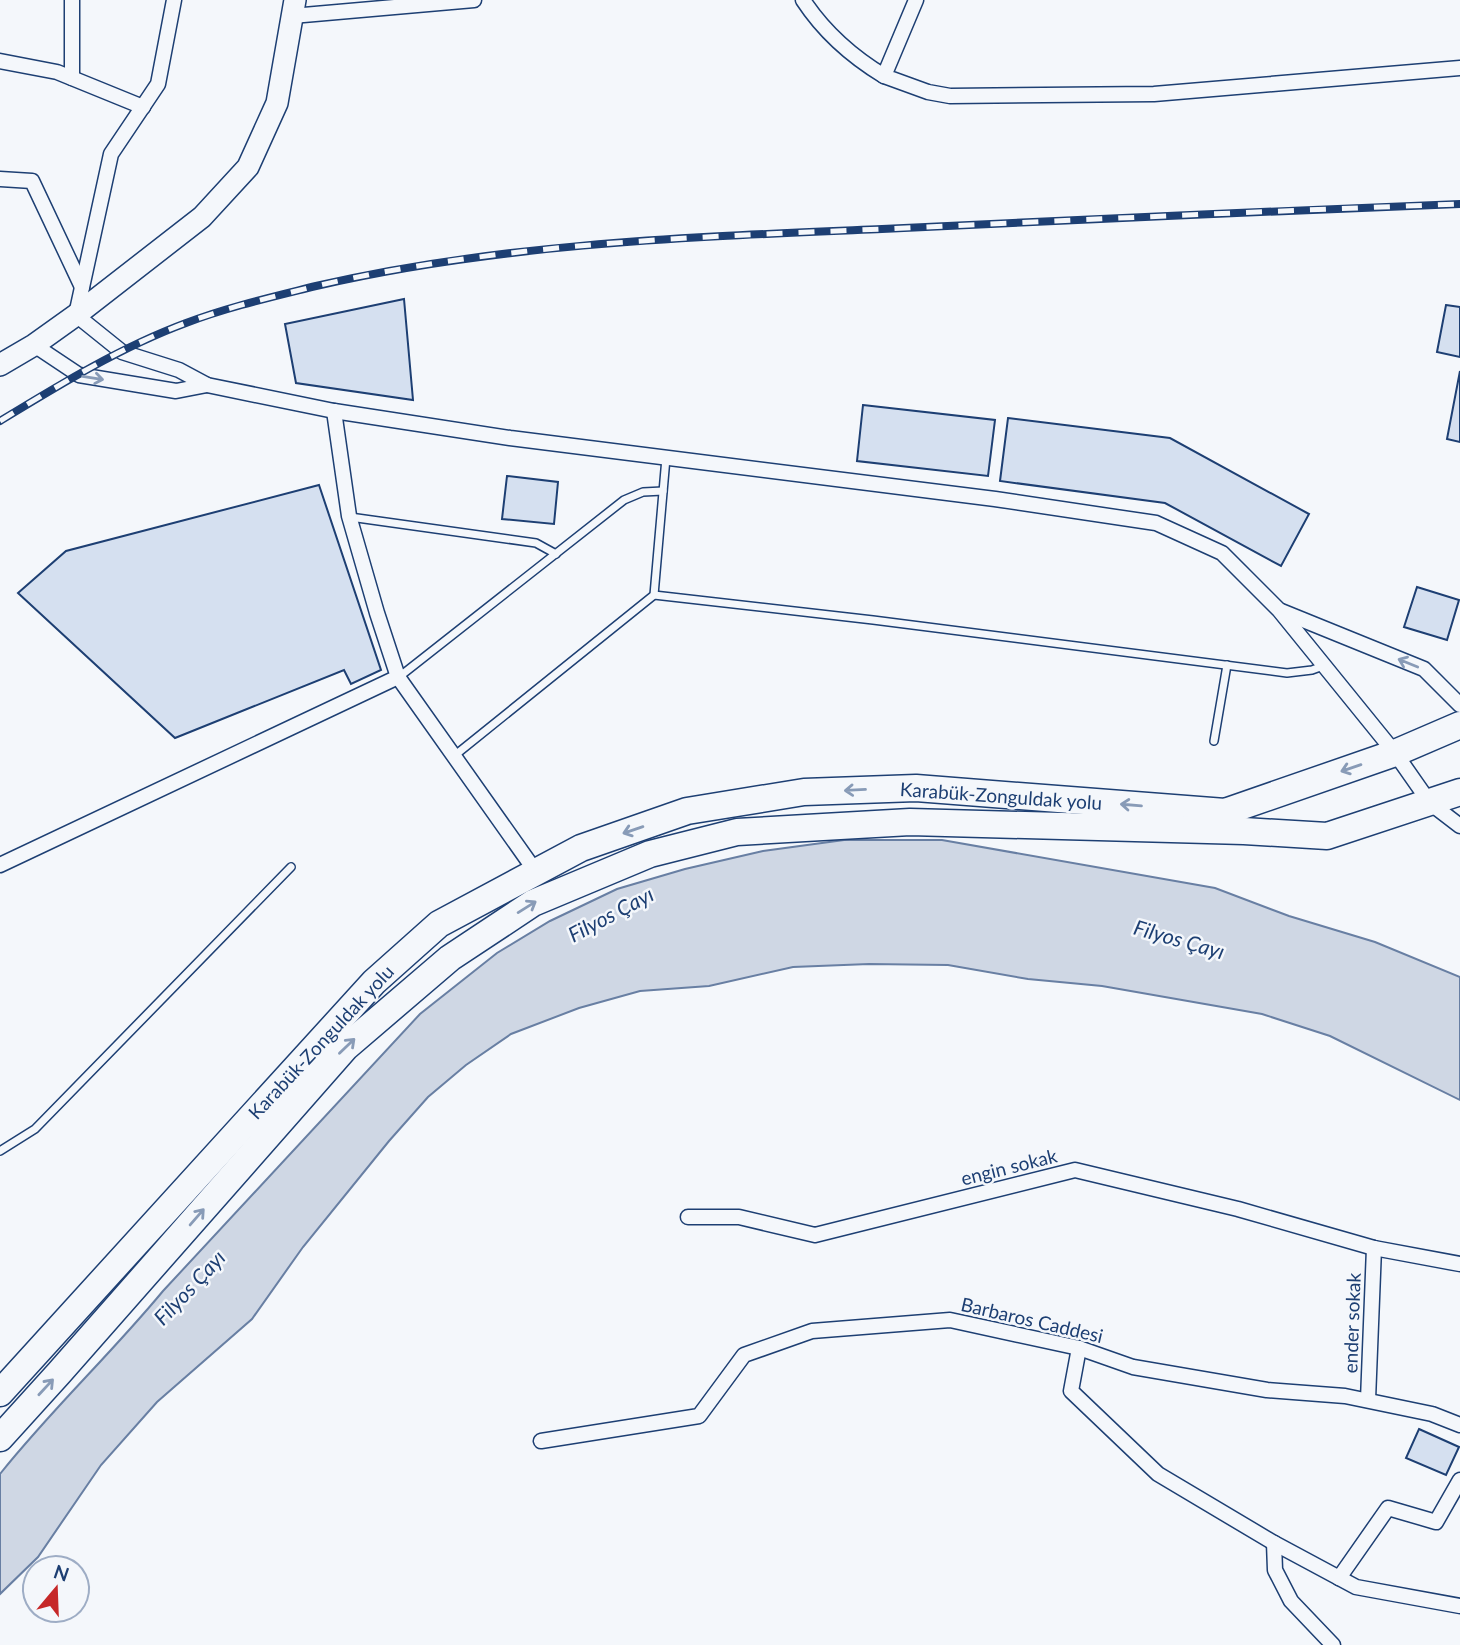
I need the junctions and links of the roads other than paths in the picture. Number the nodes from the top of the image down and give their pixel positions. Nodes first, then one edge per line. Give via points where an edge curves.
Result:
1 (72, 0) edge
2 (174, 0) edge
3 (474, 0) edge
4 (803, 0) edge
5 (916, 0) edge
6 (294, 8) edge
7 (0, 61) edge
8 (1460, 68) edge
9 (884, 76) junction
10 (72, 78) junction
11 (143, 107) junction
12 (0, 179) edge
13 (82, 287) junction
14 (76, 315) junction
15 (34, 345) junction
16 (0, 365) edge
17 (207, 385) junction
18 (334, 411) junction
19 (666, 458) junction
20 (663, 491) junction
21 (349, 516) junction
22 (556, 554) junction
23 (654, 595) junction
24 (1279, 610) junction
25 (1227, 665) junction
26 (1324, 666) junction
27 (398, 677) junction
28 (1460, 705) edge
29 (1460, 726) edge
30 (1214, 741) dead end
31 (1395, 753) junction
32 (453, 757) junction
33 (1460, 792) edge
34 (1430, 803) junction
35 (1460, 826) edge
36 (0, 865) edge
37 (291, 867) dead end
38 (536, 873) junction
39 (0, 1152) edge
40 (688, 1217) dead end
41 (1374, 1248) junction
42 (1460, 1264) edge
43 (1079, 1348) junction
44 (0, 1393) edge
45 (1368, 1400) junction
46 (1460, 1424) edge
47 (0, 1438) edge
48 (541, 1441) dead end
49 (1460, 1480) edge
50 (1274, 1544) junction
51 (1339, 1578) junction
52 (1460, 1606) edge
53 (1333, 1645) edge

1 - 10 street
2 - 11 street via 158,84
3 - 6 street
4 - 9 street via 839,44
5 - 9 street
6 - 14 main road via 277,103 248,167 202,217
7 - 10 street
8 - 9 street via 1154,94 950,96
10 - 11 street
11 - 13 street via 111,154
12 - 13 street via 32,181
13 - 14 street
14 - 15 main road
14 - 17 street via 122,352 179,370
15 - 16 main road
15 -> 17 street via 79,375 176,391
17 - 18 street
18 - 19 street
18 - 21 street
19 - 20 lane
19 - 24 street via 1156,523 1222,553
20 - 22 lane via 643,492 624,500
20 - 23 lane
21 - 22 lane via 536,544
21 - 27 street
22 - 27 lane
23 - 25 lane
23 - 32 lane
24 - 26 street
28 -> 24 street via 1424,669
25 - 26 lane via 1287,673
25 - 30 lane
26 - 31 street
27 - 32 street
27 - 36 street
29 - 31 highway, Karabük-Zonguldak yolu
31 - 34 street
31 -> 38 highway, Karabük-Zonguldak yolu via 1224,812 916,788 804,792 687,811 581,848
32 - 38 street
33 - 34 highway, Karabük-Zonguldak yolu
34 - 35 street
47 -> 34 highway, Karabük-Zonguldak yolu via 346,1047 450,958 533,903 650,854 737,832 911,822 1326,836
37 - 39 lane via 35,1129
38 - 44 highway, Karabük-Zonguldak yolu via 439,924 374,982
40 - 41 street, engin sokak via 739,1217 815,1235 1075,1170
41 - 42 street, engin sokak
41 - 45 street, ender sokak
43 - 45 street, Barbaros Caddesi via 1146,1369 1267,1390
43 - 48 street, Barbaros Caddesi via 950,1320 812,1331 744,1355 699,1416
43 - 50 street via 1071,1391 1158,1474
45 - 46 street, Barbaros Caddesi via 1432,1413
49 - 51 street via 1436,1522 1388,1508
50 - 51 street
50 - 53 street via 1275,1570 1291,1601
51 - 52 street via 1356,1587

